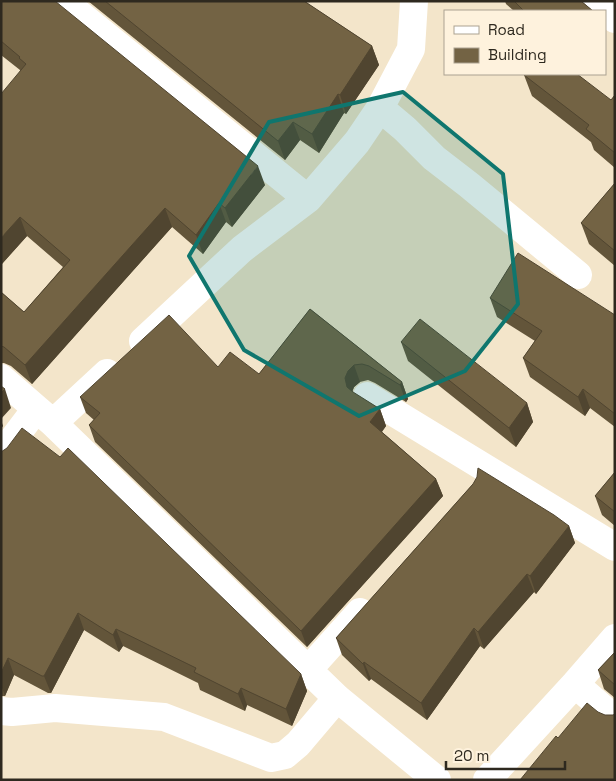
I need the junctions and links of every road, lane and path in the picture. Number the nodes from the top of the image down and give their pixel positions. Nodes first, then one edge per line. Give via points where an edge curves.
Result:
1 (63, 1) edge
2 (414, 1) edge
3 (597, 1) edge
4 (615, 19) edge
5 (380, 108) junction
6 (308, 199) junction
7 (578, 275) dead end
8 (1, 378) edge
9 (367, 396) dead end
10 (45, 416) junction
11 (1, 455) edge
12 (615, 547) edge
13 (379, 592) edge
14 (615, 638) edge
15 (308, 670) junction
16 (575, 684) junction
17 (337, 698) junction
18 (1, 711) edge
19 (615, 719) edge
20 (437, 780) edge
21 (487, 780) edge

1 - 6 street
2 - 5 street via 411,49
3 - 4 street
5 - 6 street via 358,142
5 - 7 street via 434,158
6 - 10 street via 242,249
8 - 10 street
9 - 12 street
10 - 11 street
10 - 15 street
13 - 15 street
14 - 16 street
15 - 17 street
16 - 19 street
16 - 21 street
17 - 18 street via 298,744 285,754 271,758 164,717 55,708
17 - 20 street

